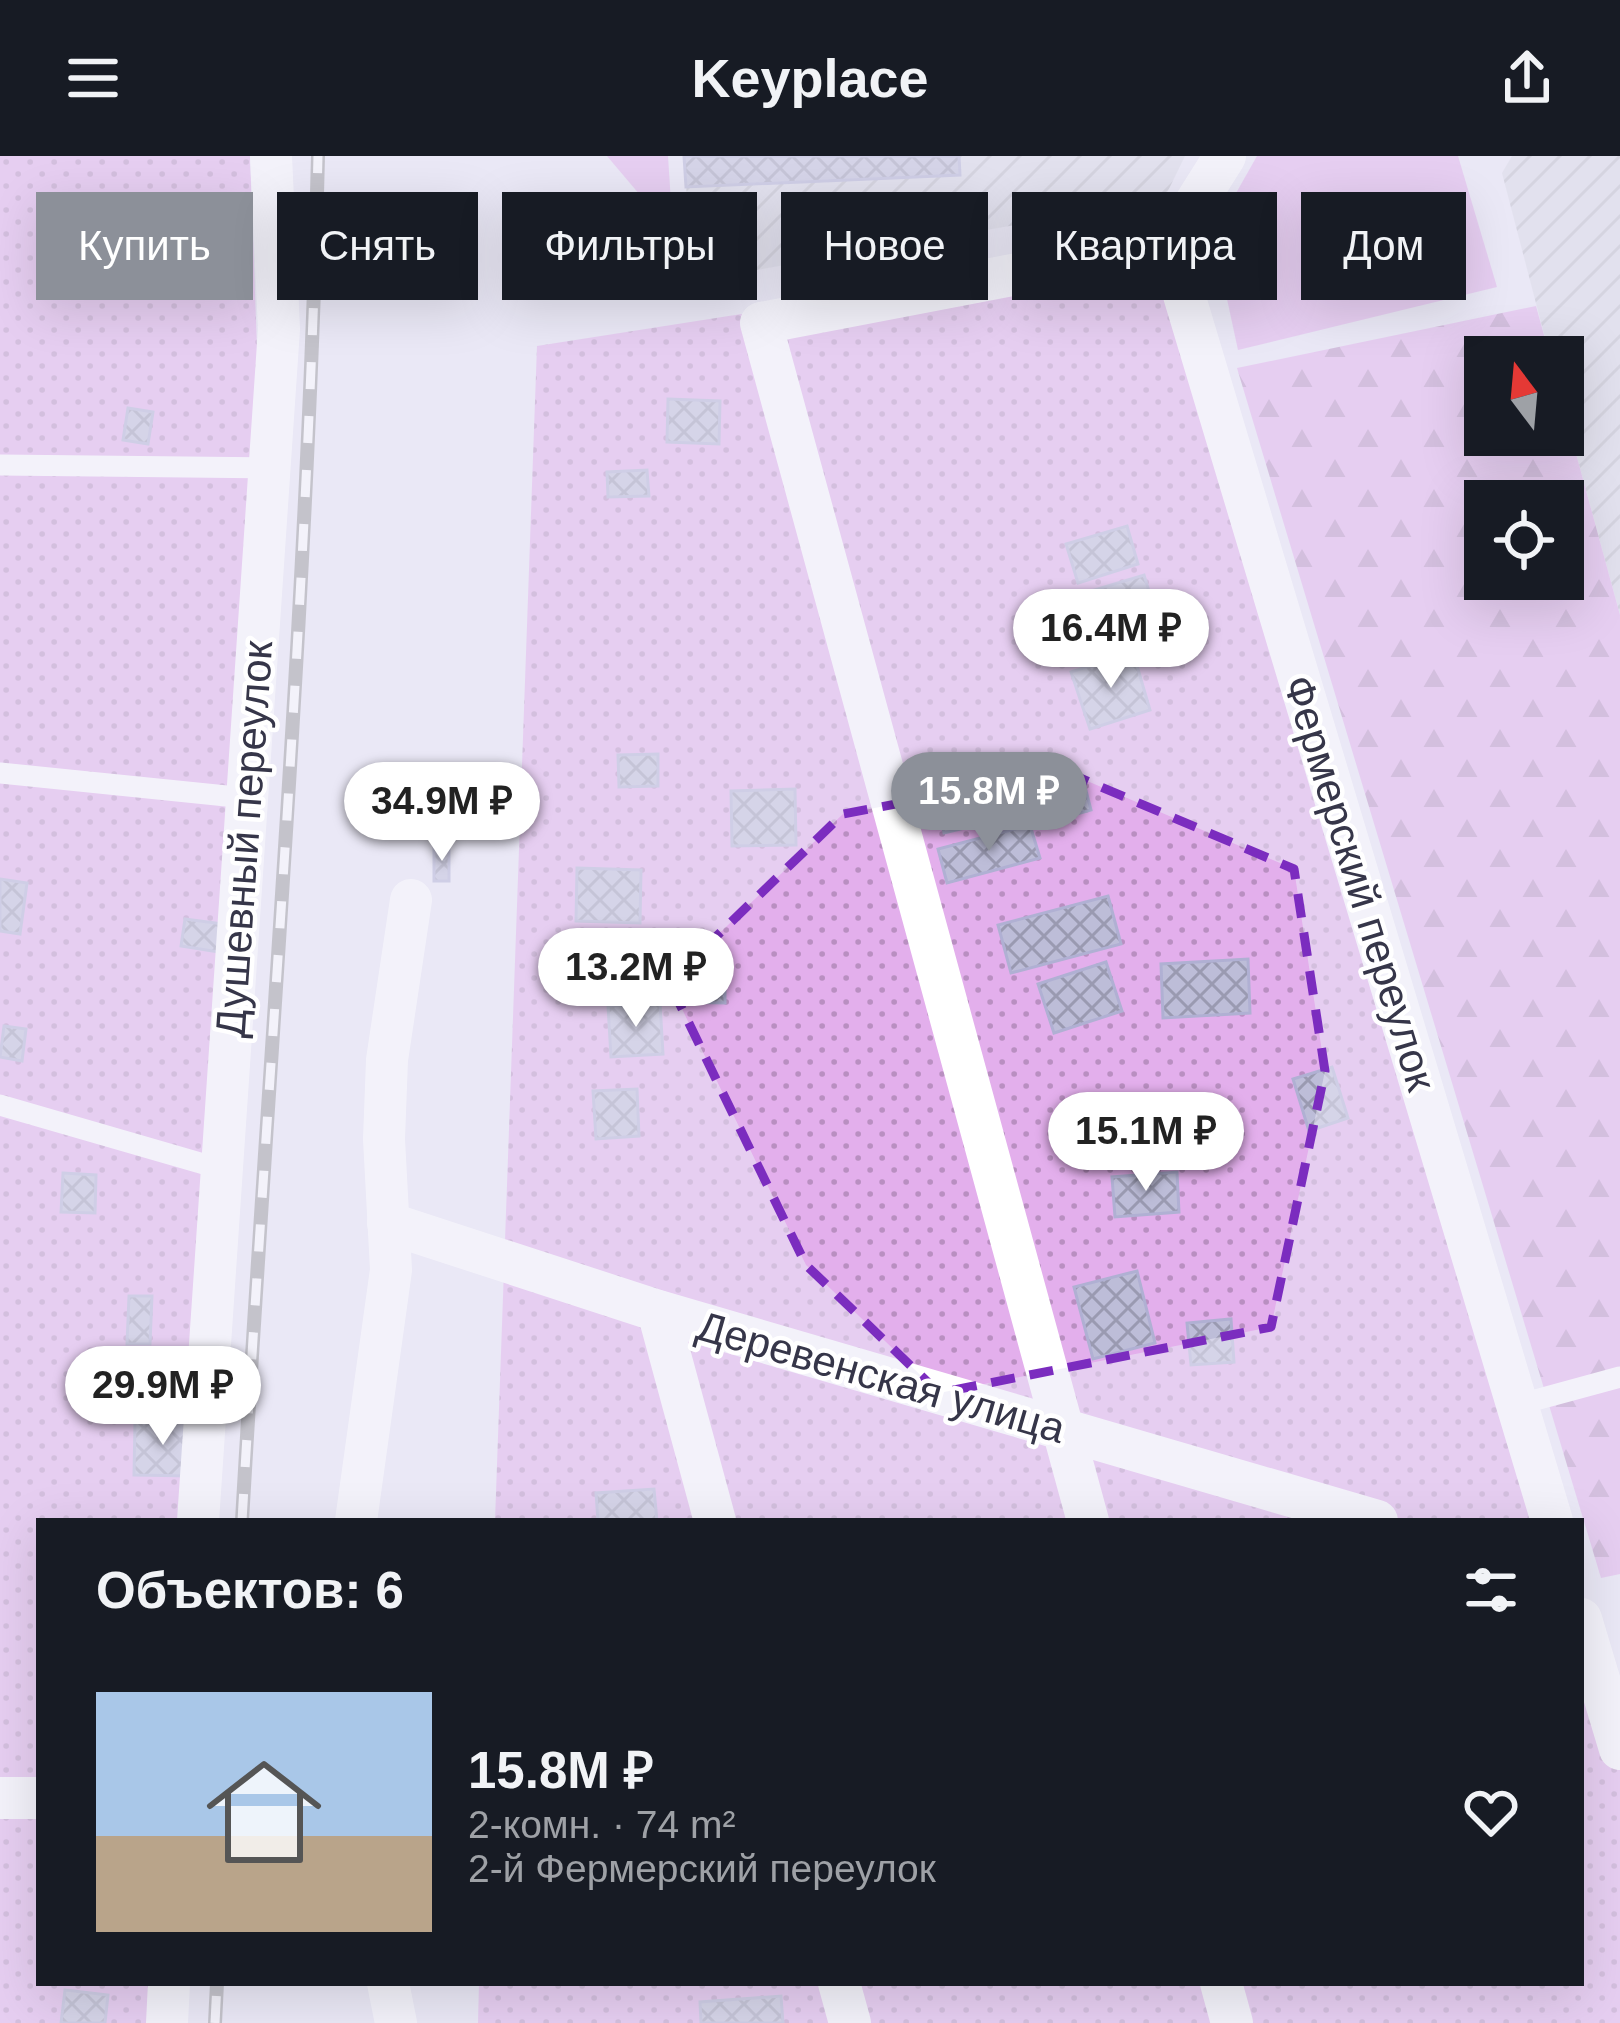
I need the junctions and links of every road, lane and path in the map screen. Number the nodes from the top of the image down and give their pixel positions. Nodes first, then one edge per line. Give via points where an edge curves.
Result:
1 (271, 156) edge
2 (1226, 156) edge
3 (1203, 192) edge
4 (1012, 275) edge
5 (1185, 300) edge
6 (0, 465) edge
7 (269, 468) junction
8 (0, 773) edge
9 (247, 798) junction
10 (411, 900) dead end
11 (0, 1105) edge
12 (221, 1169) junction
13 (388, 1223) junction
14 (658, 1312) junction
15 (1620, 1378) edge
16 (1517, 1406) junction
17 (1061, 1429) junction
18 (198, 1518) edge
19 (356, 1518) edge
20 (714, 1518) edge
21 (1087, 1518) edge
22 (1367, 1518) edge
23 (1551, 1518) edge
24 (1584, 1629) edge
25 (1620, 1749) edge
26 (0, 1798) edge
27 (36, 1798) edge
28 (169, 1986) edge
29 (389, 1986) edge
30 (840, 1986) edge
31 (1222, 1986) edge
32 (167, 2023) edge
33 (396, 2023) edge
34 (850, 2023) edge
35 (1232, 2023) edge

1 - 7 street, Душевный переулок via 279,329
2 - 3 street
4 - 17 street via 761,323
5 - 16 street, Фермерский переулок
6 - 7 lane
7 - 9 street, Душевный переулок
8 - 9 lane
9 - 12 street, Душевный переулок
10 - 13 street via 387,1060
11 - 12 lane
12 - 18 street, Душевный переулок
13 - 14 street, Деревенская улица
13 - 19 street via 391,1270
14 - 17 street, Деревенская улица
14 - 20 street
15 - 16 lane
16 - 23 street, Фермерский переулок
17 - 21 street
17 - 22 street, Деревенская улица
24 - 25 street
26 - 27 street
28 - 32 street
29 - 33 street
30 - 34 street
31 - 35 street

